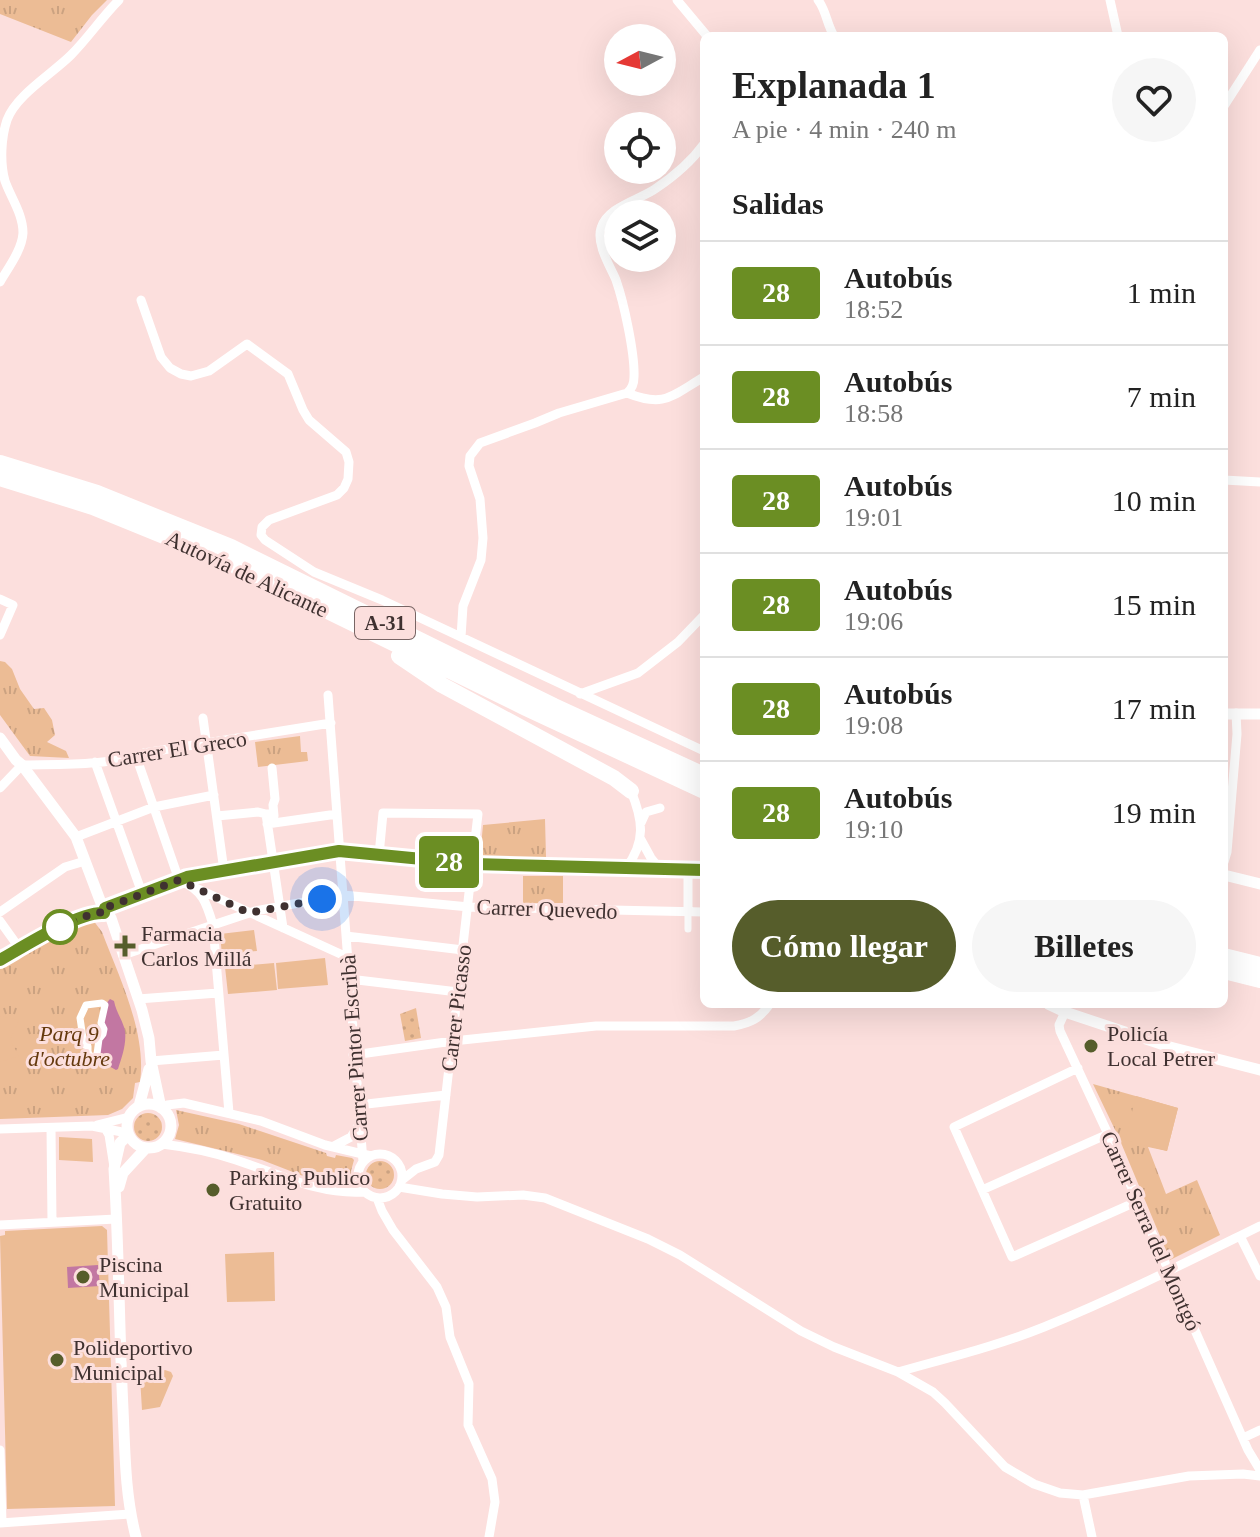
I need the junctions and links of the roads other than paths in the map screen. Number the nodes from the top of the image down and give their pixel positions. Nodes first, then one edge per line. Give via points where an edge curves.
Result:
1 (119, 0) edge
2 (677, 0) edge
3 (818, 0) edge
4 (1110, 0) edge
5 (704, 32) edge
6 (832, 32) edge
7 (1117, 32) edge
8 (1260, 50) edge
9 (1228, 100) edge
10 (700, 149) edge
11 (0, 282) edge
12 (141, 300) dead end
13 (700, 379) edge
14 (627, 393) junction
15 (0, 463) edge
16 (0, 478) edge
17 (1228, 480) edge
18 (1260, 482) edge
19 (0, 599) edge
20 (338, 616) junction
21 (700, 619) edge
22 (0, 635) edge
23 (461, 637) junction
24 (580, 694) junction
25 (328, 695) dead end
26 (1230, 714) edge
27 (1260, 714) edge
28 (203, 718) dead end
29 (331, 723) junction
30 (0, 728) edge
31 (0, 738) edge
32 (206, 744) junction
33 (700, 749) edge
34 (136, 756) junction
35 (95, 762) junction
36 (22, 764) junction
37 (272, 768) dead end
38 (700, 773) edge
39 (0, 788) edge
40 (700, 789) edge
41 (631, 791) joint
42 (214, 795) junction
43 (154, 807) junction
44 (660, 808) dead end
45 (337, 814) junction
46 (217, 816) junction
47 (270, 818) junction
48 (116, 821) junction
49 (641, 823) junction
50 (76, 837) junction
51 (640, 838) junction
52 (1228, 840) edge
53 (339, 851) junction
54 (379, 855) junction
55 (85, 861) junction
56 (273, 863) junction
57 (474, 864) junction
58 (626, 868) junction
59 (660, 869) junction
60 (688, 870) junction
61 (700, 870) edge
62 (224, 871) junction
63 (1228, 876) edge
64 (179, 880) junction
65 (1260, 884) edge
66 (196, 888) junction
67 (142, 893) junction
68 (343, 895) junction
69 (280, 906) junction
70 (469, 907) junction
71 (0, 912) edge
72 (107, 912) junction
73 (688, 912) junction
74 (700, 912) edge
75 (249, 913) junction
76 (0, 921) edge
77 (213, 925) junction
78 (283, 928) junction
79 (688, 929) dead end
80 (346, 936) junction
81 (20, 949) junction
82 (463, 950) junction
83 (123, 955) junction
84 (347, 957) junction
85 (1228, 957) edge
86 (0, 960) edge
87 (1260, 965) edge
88 (1228, 972) edge
89 (349, 979) junction
90 (1260, 980) edge
91 (458, 992) junction
92 (218, 993) junction
93 (138, 999) junction
94 (767, 1008) edge
95 (1056, 1008) edge
96 (1065, 1012) junction
97 (453, 1041) junction
98 (224, 1055) junction
99 (353, 1055) junction
100 (92, 1059) joint
101 (151, 1061) junction
102 (1078, 1068) junction
103 (1260, 1070) edge
104 (155, 1082) junction
105 (446, 1095) junction
106 (180, 1102) junction
107 (358, 1105) junction
108 (139, 1106) junction
109 (161, 1108) junction
110 (229, 1113) junction
111 (129, 1117) junction
112 (360, 1123) junction
113 (92, 1126) junction
114 (51, 1128) junction
115 (105, 1128) junction
116 (0, 1129) edge
117 (128, 1134) junction
118 (1108, 1134) junction
119 (162, 1144) junction
120 (332, 1147) junction
121 (146, 1148) junction
122 (365, 1157) junction
123 (114, 1169) junction
124 (401, 1183) junction
125 (982, 1190) junction
126 (364, 1192) junction
127 (377, 1198) junction
128 (116, 1200) junction
129 (1138, 1201) junction
130 (116, 1219) junction
131 (52, 1222) junction
132 (0, 1225) edge
133 (1260, 1226) edge
134 (1240, 1236) junction
135 (1169, 1271) junction
136 (1260, 1276) edge
137 (898, 1372) junction
138 (1260, 1430) edge
139 (1243, 1438) junction
140 (0, 1450) edge
141 (1248, 1450) junction
142 (1260, 1470) edge
143 (1243, 1474) junction
144 (1260, 1476) edge
145 (1083, 1495) junction
146 (130, 1514) junction
147 (1, 1523) edge
148 (136, 1537) edge
149 (489, 1537) edge
150 (1092, 1537) edge

1 - 11 street via 8,117 5,180 23,231
2 - 5 street
3 - 6 street
4 - 7 street
8 - 9 street
10 - 14 street via 653,190 624,204 600,229 629,337 634,378
12 - 23 street via 170,368 191,376 209,371 247,344 288,374 309,420 346,452 344,488 269,520 262,527 265,540 314,572
13 - 14 street via 661,401
14 - 23 street via 480,443 470,456 483,538 481,560 463,606
15 - 38 highway, Autovía de Alicante / A-31 via 97,493 231,547
16 - 20 highway, Autovía de Alicante / A-31 via 93,507 209,554
17 - 18 street
19 - 22 street via 13,605
20 - 40 highway, Autovía de Alicante / A-31
20 - 41 highway via 442,685
21 - 24 street via 638,673
23 - 24 street
24 - 33 street
25 - 29 street, Carrer Pintor Escribà
26 - 27 street
26 - 52 street via 1237,734
28 - 32 street
29 - 32 street, Carrer El Greco
29 - 45 street, Carrer Pintor Escribà
30 - 36 street
31 - 36 street
32 - 34 street, Carrer El Greco
32 - 42 street
34 - 35 street, Carrer El Greco
34 - 43 street
35 - 36 street, Carrer El Greco
35 - 48 street
36 - 39 street
36 - 50 street
37 - 47 street via 275,799
41 - 49 street
42 - 43 street
42 - 46 street
43 - 48 street
43 - 64 street
44 - 49 street via 646,812
45 - 47 street
45 - 53 street, Carrer Pintor Escribà
46 - 47 street via 258,812
46 - 62 street
47 - 56 street
48 - 50 street
48 - 67 street
49 - 51 street
50 - 55 street
51 - 58 street
51 - 59 street
53 - 54 street
53 - 56 street
53 - 68 street, Carrer Pintor Escribà
54 - 57 street
54 - 57 street, Carrer Picasso via 383,813 478,814
55 - 71 street via 65,867
55 - 72 street
56 - 62 street
56 - 69 street
57 - 58 street
57 - 70 street, Carrer Picasso
58 - 59 street
59 - 60 street
60 - 61 street
60 - 73 street
62 - 64 street
63 - 65 street
64 - 66 street
64 - 67 street
66 - 75 street
66 - 77 street
67 - 72 street
68 - 69 street, Carrer Quevedo
68 - 70 street, Carrer Quevedo
68 - 80 street, Carrer Pintor Escribà
69 - 75 street, Carrer Quevedo
69 - 78 street
70 - 73 street, Carrer Quevedo
70 - 82 street, Carrer Picasso
72 - 81 street via 79,918
72 - 83 street
73 - 74 street, Carrer Quevedo
73 - 79 street
75 - 77 street, Carrer Quevedo
75 - 78 street
76 - 81 street
77 - 83 street, Carrer Quevedo
77 - 92 street
78 - 84 street
80 - 82 street
80 - 84 street, Carrer Pintor Escribà
81 - 86 street
82 - 91 street, Carrer Picasso
83 - 93 street
84 - 89 street, Carrer Pintor Escribà
85 - 87 highway
88 - 90 highway
89 - 91 street
89 - 99 street, Carrer Pintor Escribà
91 - 97 street, Carrer Picasso
92 - 93 street
92 - 98 street
93 - 101 street
94 - 97 street via 751,1023 734,1026 596,1026
95 - 96 street
96 - 102 street, Carrer Serra del Montgó via 1060,1031
96 - 103 street
97 - 99 street
97 - 105 street, Carrer Picasso
98 - 101 street
98 - 110 street
99 - 107 street, Carrer Pintor Escribà
100 - 100 street via 104,1029 102,1003 86,1005 80,1018
101 - 104 street
101 - 108 street
102 - 118 street, Carrer Serra del Montgó
102 - 125 street via 954,1127
104 - 106 street
104 - 109 street
105 - 107 street
105 - 124 street, Carrer Picasso via 439,1155
106 - 109 street
106 - 110 street
107 - 112 street, Carrer Pintor Escribà
108 - 109 street
108 - 111 street
109 - 119 street via 171,1126
110 - 120 street
111 - 113 street
111 - 117 street
112 - 120 street via 351,1137
112 - 122 street, Carrer Pintor Escribà
113 - 114 street
113 - 115 street
114 - 116 street
114 - 131 street
115 - 117 street
115 - 123 street
117 - 121 street
117 - 123 street via 120,1143
118 - 125 street
118 - 129 street, Carrer Serra del Montgó
119 - 121 street
119 - 126 street via 232,1159 318,1189
120 - 122 street
121 - 128 street via 123,1173
122 - 124 street via 393,1158 402,1172
122 - 126 street via 357,1177
123 - 128 street
124 - 127 street via 386,1198
124 - 137 street via 442,1194 545,1198 648,1239 801,1331
125 - 129 street via 1012,1257
126 - 127 street
127 - 149 street via 446,1307 450,1337 469,1384 468,1425 492,1479 495,1502
128 - 130 street
129 - 135 street, Carrer Serra del Montgó
130 - 131 street
130 - 146 street
131 - 132 street
133 - 134 street
134 - 135 street
134 - 136 street
135 - 137 street via 1045,1327
135 - 139 street, Carrer Serra del Montgó
137 - 145 street via 933,1392 1005,1467 1034,1484
138 - 139 street
139 - 141 street, Carrer Serra del Montgó
140 - 147 street
141 - 142 street, Carrer Serra del Montgó
141 - 143 street
143 - 144 street
143 - 145 street via 1189,1476
145 - 150 street
146 - 147 street
146 - 148 street

